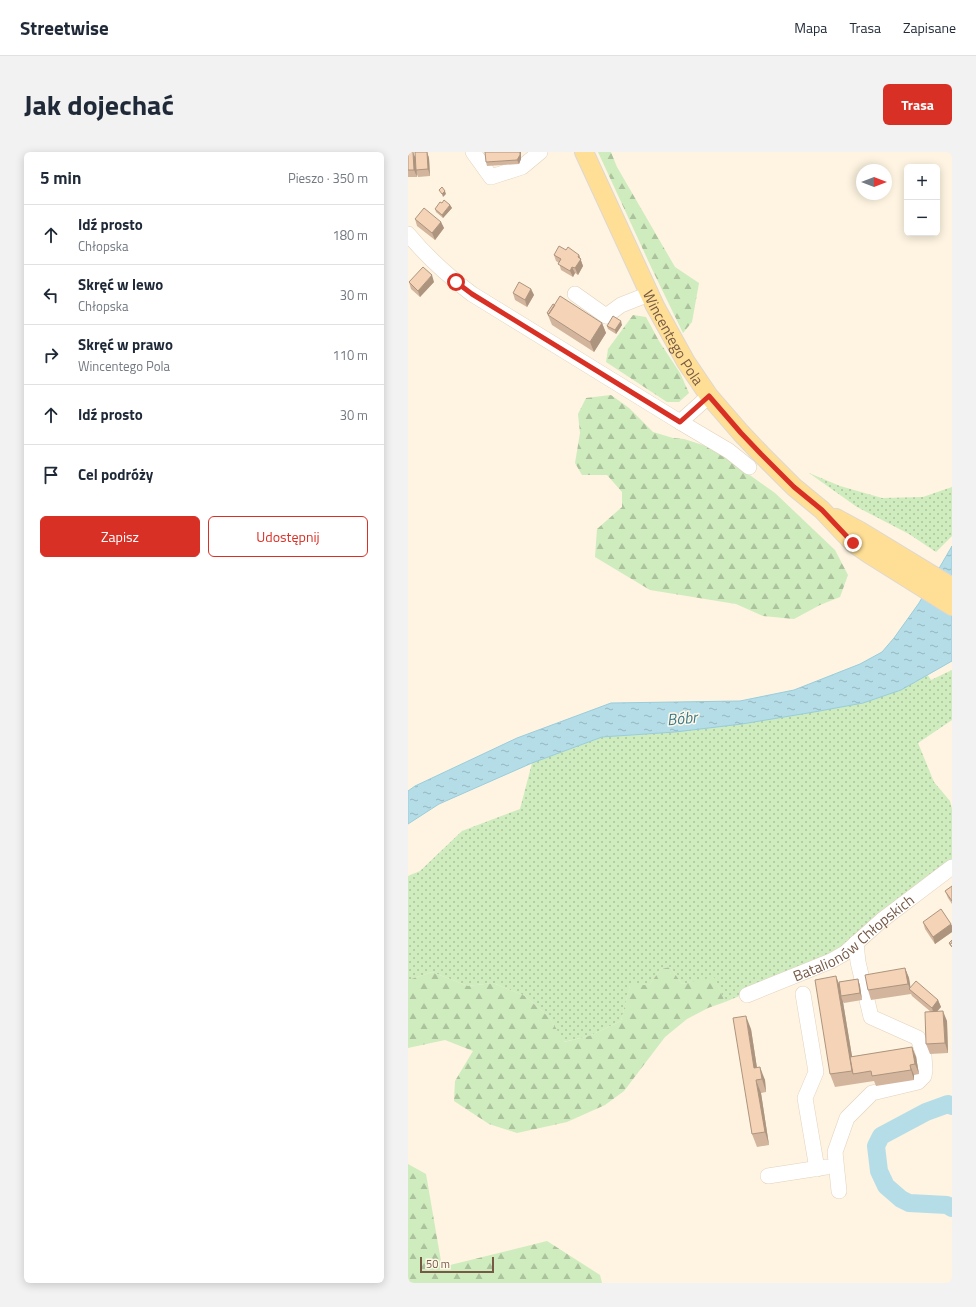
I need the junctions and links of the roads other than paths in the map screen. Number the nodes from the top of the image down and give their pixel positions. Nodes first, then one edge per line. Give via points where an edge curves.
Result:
1 (473, 152) edge
2 (540, 152) edge
3 (584, 152) edge
4 (408, 234) edge
5 (575, 294) dead end
6 (649, 294) junction
7 (709, 396) junction
8 (680, 422) junction
9 (749, 467) dead end
10 (924, 579) junction
11 (952, 587) edge
12 (952, 606) edge
13 (952, 867) edge
14 (856, 943) junction
15 (803, 994) dead end
16 (747, 995) dead end
17 (837, 1166) junction
18 (817, 1169) junction
19 (768, 1176) dead end
20 (839, 1190) dead end

1 - 2 street via 491,177 522,168
3 - 6 main road, Wincentego Pola
4 - 8 street via 441,269 472,294
5 - 6 street via 606,316 621,305
6 - 7 main road, Wincentego Pola via 669,334
7 - 8 street
7 - 10 main road, Wincentego Pola via 761,454 822,510 853,543
8 - 9 street
10 - 11 main road
10 - 12 main road
13 - 14 street, Batalionów Chłopskich
14 - 16 street, Batalionów Chłopskich via 831,961
14 - 17 street via 871,1017 918,1038 924,1056 925,1070 924,1076 918,1082 872,1093 847,1118 836,1152
15 - 18 street via 816,1072 805,1098
17 - 18 street
17 - 20 street
18 - 19 street

